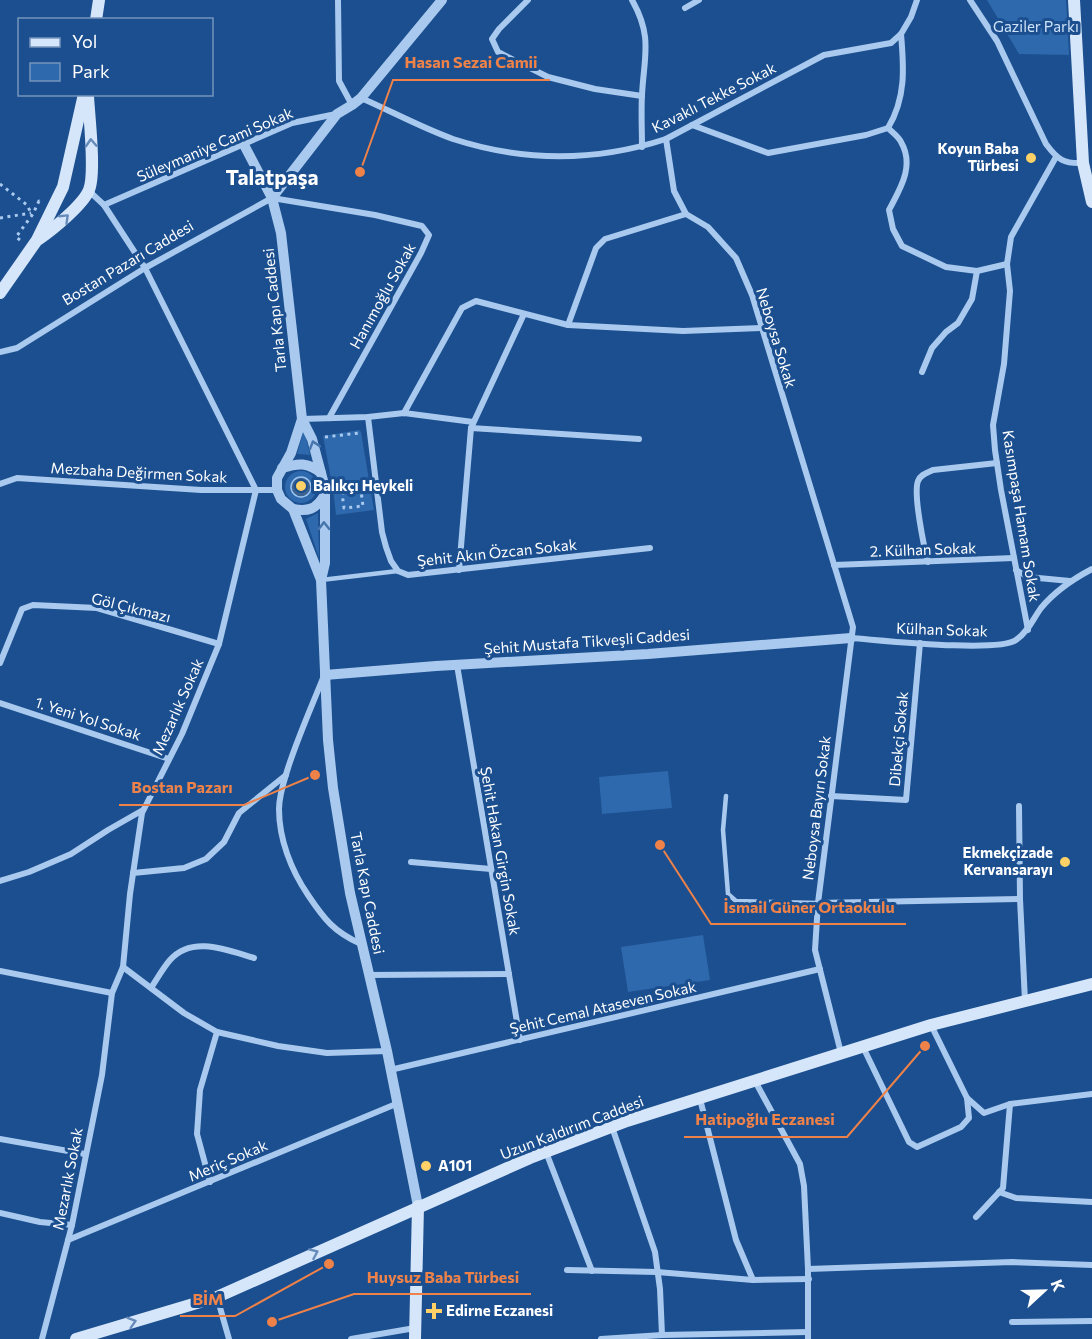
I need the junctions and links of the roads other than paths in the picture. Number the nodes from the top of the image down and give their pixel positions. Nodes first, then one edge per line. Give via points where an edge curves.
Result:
1 (99, 0) edge
2 (338, 0) edge
3 (442, 0) edge
4 (528, 0) edge
5 (633, 0) edge
6 (699, 0) edge
7 (917, 0) edge
8 (970, 0) edge
9 (1074, 0) edge
10 (685, 8) dead end
11 (96, 18) edge
12 (901, 34) junction
13 (86, 96) edge
14 (86, 96) edge
15 (642, 96) junction
16 (357, 102) junction
17 (337, 114) junction
18 (692, 125) junction
19 (888, 128) junction
20 (666, 139) junction
21 (243, 144) junction
22 (642, 147) junction
23 (1056, 157) junction
24 (1083, 163) junction
25 (67, 173) junction
26 (92, 176) junction
27 (89, 191) junction
28 (272, 198) junction
29 (1092, 202) edge
30 (104, 206) junction
31 (686, 214) junction
32 (38, 240) junction
33 (1007, 264) junction
34 (145, 268) junction
35 (977, 271) junction
36 (0, 293) edge
37 (524, 314) junction
38 (568, 325) junction
39 (761, 328) junction
40 (0, 352) edge
41 (922, 372) dead end
42 (404, 413) junction
43 (368, 417) junction
44 (329, 418) junction
45 (302, 419) junction
46 (472, 425) junction
47 (639, 439) dead end
48 (997, 463) junction
49 (282, 468) junction
50 (321, 473) junction
51 (0, 484) edge
52 (256, 490) junction
53 (277, 490) junction
54 (327, 492) junction
55 (293, 509) junction
56 (650, 548) dead end
57 (1014, 558) junction
58 (928, 562) junction
59 (834, 565) junction
60 (1092, 569) edge
61 (459, 570) junction
62 (1016, 570) junction
63 (399, 571) junction
64 (321, 580) junction
65 (1070, 581) junction
66 (1028, 630) junction
67 (851, 638) junction
68 (920, 643) junction
69 (219, 644) junction
70 (0, 663) edge
71 (457, 665) junction
72 (325, 675) junction
73 (0, 703) edge
74 (168, 759) junction
75 (286, 775) junction
76 (726, 796) dead end
77 (831, 796) junction
78 (1019, 806) dead end
79 (144, 810) junction
80 (411, 862) dead end
81 (491, 869) junction
82 (133, 873) junction
83 (0, 882) edge
84 (1020, 899) junction
85 (818, 903) junction
86 (361, 944) junction
87 (254, 958) dead end
88 (123, 967) junction
89 (820, 969) junction
90 (0, 971) edge
91 (508, 974) junction
92 (368, 975) junction
93 (1092, 984) edge
94 (151, 988) junction
95 (112, 993) junction
96 (1025, 1001) junction
97 (931, 1025) junction
98 (217, 1032) junction
99 (520, 1040) junction
100 (863, 1047) junction
101 (387, 1051) junction
102 (841, 1054) junction
103 (390, 1070) junction
104 (755, 1081) junction
105 (1092, 1094) edge
106 (967, 1098) junction
107 (699, 1099) junction
108 (396, 1104) junction
109 (1010, 1104) junction
110 (612, 1127) junction
111 (0, 1139) edge
112 (546, 1151) junction
113 (85, 1154) junction
114 (210, 1182) junction
115 (999, 1192) junction
116 (1092, 1202) edge
117 (418, 1206) junction
118 (0, 1213) edge
119 (976, 1217) dead end
120 (72, 1225) junction
121 (68, 1240) junction
122 (1092, 1265) edge
123 (808, 1269) junction
124 (567, 1270) dead end
125 (592, 1271) junction
126 (657, 1272) junction
127 (809, 1279) junction
128 (753, 1280) junction
129 (217, 1297) junction
130 (1092, 1321) edge
131 (1012, 1322) dead end
132 (416, 1334) edge
133 (662, 1335) junction
134 (808, 1335) edge
135 (42, 1339) edge
136 (76, 1339) edge
137 (229, 1339) edge
138 (351, 1339) edge
139 (601, 1339) edge

1 - 11 main road
2 - 16 street via 339,81
3 - 16 street, Bostan Pazarı Caddesi
4 - 15 street via 492,39 498,52 549,77
5 - 15 street via 647,41
6 - 10 street
7 - 12 street
8 - 23 street via 997,41
9 - 24 main road
12 - 18 street, Kavaklı Tekke Sokak via 891,43 824,55
12 - 19 street via 904,74 895,116
13 - 25 main road
26 -> 14 main road
15 - 22 street
16 - 17 street, Bostan Pazarı Caddesi
16 - 22 street, Kavaklı Tekke Sokak via 453,138 512,154 571,157
17 - 21 street, Süleymaniye Cami Sokak via 292,123
17 - 28 street, Bostan Pazarı Caddesi
18 - 19 street via 768,153
18 - 20 street, Kavaklı Tekke Sokak
19 - 35 street via 901,141 907,158 905,180 889,210 902,246 946,267
20 - 22 street, Kavaklı Tekke Sokak
20 - 31 street via 674,191
21 - 28 street
21 - 30 street, Süleymaniye Cami Sokak
23 - 24 street via 1070,164
23 - 33 street, Kasımpaşa Hamam Sokak via 1011,237
24 - 29 main road
25 - 26 main road via 80,165
25 - 27 main road via 68,187 74,193
25 - 32 main road
26 - 27 main road
27 - 30 street
32 -> 27 main road
28 - 34 street, Bostan Pazarı Caddesi
28 - 44 street, Hanımoğlu Sokak via 422,226 429,235
28 - 45 street, Tarla Kapı Caddesi via 281,233
30 - 34 street
31 - 38 street via 604,239 596,248
31 - 39 street, Neboysa Sokak via 708,227 736,258
32 - 36 main road
33 - 35 street
33 - 48 street, Kasımpaşa Hamam Sokak via 1010,291 1004,364 993,426
34 - 40 street, Bostan Pazarı Caddesi via 17,348
34 - 52 street
35 - 41 street via 972,299 958,323 932,348
37 - 38 street
37 - 42 street via 476,301 462,308
37 - 46 street
38 - 39 street via 683,331
39 - 59 street, Neboysa Sokak
42 - 43 street
42 - 46 street
43 - 44 street
43 - 63 street, Şehit Akın Özcan Sokak via 382,532 391,561
44 - 45 street
45 - 49 street, Tarla Kapı Caddesi
50 -> 45 street, Tarla Kapı Caddesi
46 - 47 street
46 - 61 street
48 - 57 street, Kasımpaşa Hamam Sokak
48 - 58 street via 933,470 918,481
49 - 50 street via 303,464
49 - 53 street, Tarla Kapı Caddesi
50 - 54 street, Tarla Kapı Caddesi
51 - 52 street, Mezbaha Değirmen Sokak via 17,478
52 - 53 street, Mezbaha Değirmen Sokak
52 - 69 street, Mezarlık Sokak
53 - 55 street, Tarla Kapı Caddesi
54 - 55 street via 312,509
64 -> 54 street, Tarla Kapı Caddesi
55 - 64 street, Tarla Kapı Caddesi
56 - 61 street, Şehit Akın Özcan Sokak
57 - 58 street, 2. Külhan Sokak
57 - 62 street, Kasımpaşa Hamam Sokak
58 - 59 street, 2. Külhan Sokak
59 - 67 street, Neboysa Bayırı Sokak via 853,627
60 - 65 street
61 - 63 street, Şehit Akın Özcan Sokak via 408,575
62 - 65 street via 1028,577
62 - 66 street, Kasımpaşa Hamam Sokak
63 - 64 lane
64 - 72 street, Tarla Kapı Caddesi
65 - 66 street via 1042,608
66 - 68 street, Külhan Sokak via 1014,642 974,646
67 - 68 street, Külhan Sokak
67 - 71 street, Şehit Mustafa Tikveşli Caddesi
67 - 77 street, Neboysa Bayırı Sokak
68 - 77 street, Dibekçi Sokak via 906,800
69 - 70 street, Göl Çıkmazı via 97,608 33,605 22,609
69 - 74 street, Mezarlık Sokak
71 - 72 street, Şehit Mustafa Tikveşli Caddesi
71 - 81 street, Şehit Hakan Girgin Sokak
72 - 75 street
72 - 86 street, Tarla Kapı Caddesi via 333,788
73 - 74 street, 1. Yeni Yol Sokak
74 - 79 street, Mezarlık Sokak
75 - 82 street via 239,813 224,842 206,859 184,868
75 - 86 street via 279,807 290,862 322,916 344,936
76 - 85 lane via 723,830 728,894 736,901
77 - 85 street, Neboysa Bayırı Sokak
78 - 84 street
79 - 82 street, Mezarlık Sokak
79 - 83 street via 71,854
80 - 81 street
81 - 91 street, Şehit Hakan Girgin Sokak
82 - 88 street, Mezarlık Sokak
84 - 85 street
84 - 96 street
85 - 89 street, Neboysa Bayırı Sokak via 815,950
86 - 92 street, Tarla Kapı Caddesi
87 - 94 street via 200,945 170,960
88 - 94 street
88 - 95 street, Mezarlık Sokak
89 - 99 street, Şehit Cemal Ataseven Sokak
89 - 102 street, Neboysa Bayırı Sokak
90 - 95 street
91 - 92 street
91 - 99 street, Şehit Hakan Girgin Sokak
92 - 101 street, Tarla Kapı Caddesi
93 - 96 main road, Uzun Kaldırım Caddesi
94 - 98 street
95 - 113 street, Mezarlık Sokak via 102,1075
96 - 97 main road, Uzun Kaldırım Caddesi
97 - 100 main road, Uzun Kaldırım Caddesi
97 - 106 street
98 - 101 street via 327,1053
98 - 114 street via 200,1090 196,1134
99 - 103 street, Şehit Cemal Ataseven Sokak
100 - 102 main road, Uzun Kaldırım Caddesi
100 - 106 street via 909,1142 917,1147 961,1128 969,1118
101 - 103 street, Tarla Kapı Caddesi
102 - 104 main road, Uzun Kaldırım Caddesi
103 - 108 street, Tarla Kapı Caddesi
104 - 107 main road, Uzun Kaldırım Caddesi
104 - 123 street via 800,1164
105 - 109 street
106 - 109 street via 984,1113
107 - 110 main road, Uzun Kaldırım Caddesi
107 - 128 street via 736,1240
108 - 114 street, Meriç Sokak
108 - 117 street, Tarla Kapı Caddesi
109 - 115 street via 1003,1188
110 - 112 main road, Uzun Kaldırım Caddesi
110 - 126 street via 655,1252
111 - 113 street
112 - 117 main road, Uzun Kaldırım Caddesi
112 - 125 street
113 - 120 street, Mezarlık Sokak
114 - 121 street, Meriç Sokak
115 - 116 street via 1016,1198
115 - 119 street
129 -> 117 main road, Uzun Kaldırım Caddesi
117 - 132 main road
118 - 120 street
120 - 121 street, Mezarlık Sokak
121 - 135 street, Mezarlık Sokak
122 - 123 street via 1012,1262
123 - 127 street
124 - 125 street
125 - 126 street
126 - 128 street
126 - 133 street
127 - 128 street
127 - 134 street
136 -> 129 main road, Uzun Kaldırım Caddesi
129 - 137 street
130 - 131 street
132 - 138 street
133 - 134 street
133 - 139 street

